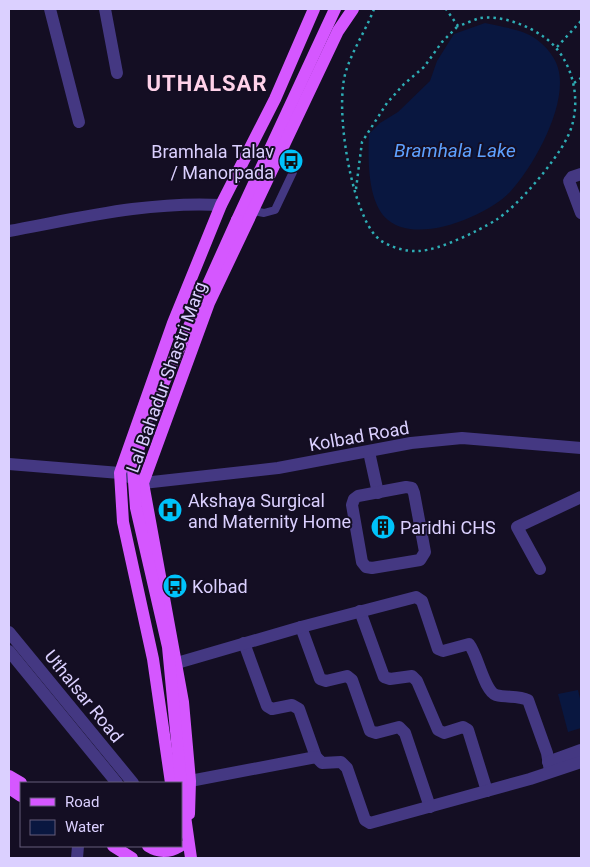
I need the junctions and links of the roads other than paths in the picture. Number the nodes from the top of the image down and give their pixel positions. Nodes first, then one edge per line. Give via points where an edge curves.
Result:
1 (50, 9) edge
2 (105, 9) edge
3 (314, 9) edge
4 (335, 9) edge
5 (353, 9) edge
6 (116, 73) dead end
7 (79, 122) dead end
8 (281, 154) junction
9 (581, 174) edge
10 (221, 206) junction
11 (254, 211) junction
12 (581, 213) edge
13 (9, 232) edge
14 (581, 448) edge
15 (369, 452) junction
16 (9, 464) edge
17 (120, 473) junction
18 (143, 483) junction
19 (378, 492) junction
20 (581, 497) edge
21 (540, 569) dead end
22 (360, 611) junction
23 (300, 627) junction
24 (9, 632) edge
25 (244, 643) junction
26 (9, 651) edge
27 (177, 664) junction
28 (32, 671) junction
29 (581, 750) edge
30 (316, 757) junction
31 (581, 762) edge
32 (550, 767) junction
33 (9, 776) edge
34 (116, 782) edge
35 (132, 782) edge
36 (171, 782) edge
37 (20, 783) edge
38 (184, 784) edge
39 (9, 788) edge
40 (487, 791) junction
41 (9, 794) edge
42 (20, 795) edge
43 (20, 801) edge
44 (430, 807) junction
45 (185, 809) edge
46 (184, 842) edge
47 (114, 847) edge
48 (150, 847) edge
49 (176, 847) edge
50 (163, 855) edge
51 (132, 858) edge
52 (192, 858) edge
53 (196, 858) edge

1 - 7 street
2 - 6 street
3 - 10 main road, Lal Bahadur Shastri Marg via 275,99
4 - 38 main road, bridge via 146,422 133,468 136,508 168,647
5 - 8 main road, Lal Bahadur Shastri Marg via 338,31
8 - 11 main road, Lal Bahadur Shastri Marg
8 - 11 lane via 293,172 289,184 275,210
9 - 12 street via 570,181
10 - 13 street via 183,203 122,210
10 - 17 main road, Lal Bahadur Shastri Marg via 173,322
11 - 18 main road, Lal Bahadur Shastri Marg via 209,303
14 - 15 street, Kolbad Road via 462,438 411,443
15 - 18 street, Kolbad Road via 278,468
15 - 19 street
16 - 17 street
17 - 18 street
17 - 36 main road, Lal Bahadur Shastri Marg via 123,522 153,659
18 - 27 main road, Lal Bahadur Shastri Marg
19 - 19 street via 412,488 424,552 420,560 372,568 362,562 352,505 358,496
20 - 21 street via 517,527
22 - 23 street
22 - 32 street via 416,597 422,601 438,649 468,644 474,650 489,691 528,700
22 - 40 street via 384,677 412,676 438,730 444,733 463,727 468,730
23 - 25 street
23 - 44 street via 320,679 326,681 347,676 352,680 370,731 399,727 405,733
24 - 28 street, Uthalsar Road
25 - 27 street
25 - 30 street via 267,706 272,709 292,706 299,709
26 - 28 street
27 - 38 main road, Lal Bahadur Shastri Marg
28 - 34 street
28 - 35 street, Uthalsar Road
29 - 32 street
30 - 38 street
30 - 44 street via 322,763 341,762 348,768 365,820 370,824
31 - 32 street
32 - 40 street
33 - 37 main road
38 - 45 main road, Lal Bahadur Shastri Marg
38 - 52 main road, bridge
39 - 42 main road
40 - 44 street
41 - 43 main road
45 - 46 main road, Lal Bahadur Shastri Marg via 191,828
46 - 53 main road
47 - 51 main road
48 - 50 main road
49 - 50 main road

